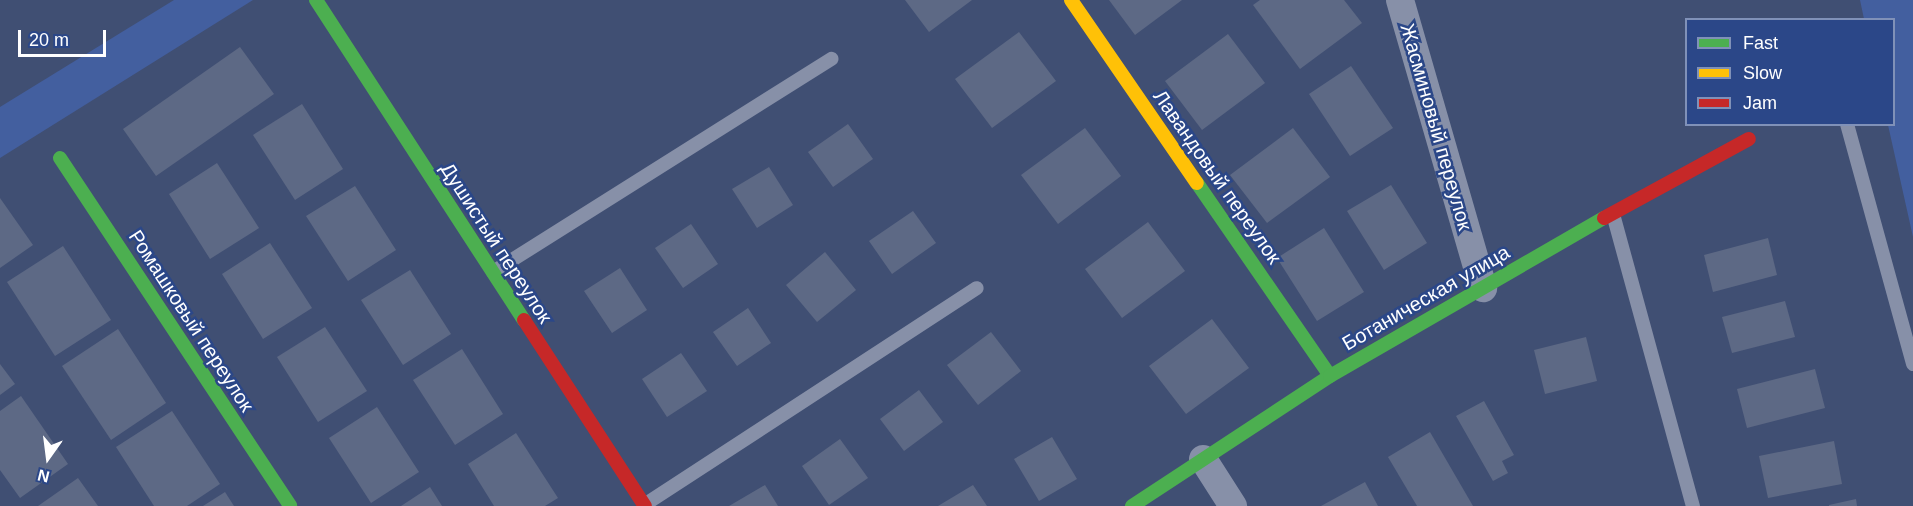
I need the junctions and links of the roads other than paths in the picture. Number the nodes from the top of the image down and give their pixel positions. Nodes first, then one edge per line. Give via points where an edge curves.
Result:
1 (316, 0) edge
2 (1071, 0) edge
3 (1400, 0) edge
4 (831, 59) dead end
5 (1849, 126) edge
6 (1749, 139) dead end
7 (60, 158) dead end
8 (1613, 214) junction
9 (492, 272) junction
10 (977, 288) dead end
11 (1484, 288) junction
12 (1913, 364) edge
13 (1330, 376) junction
14 (1203, 459) junction
15 (290, 506) edge
16 (644, 506) edge
17 (1132, 506) edge
18 (1233, 506) edge
19 (1693, 506) edge

1 - 9 street, Душистый переулок
2 - 13 street, Лавандовый переулок
3 - 11 street, Жасминовый переулок
4 - 9 lane
5 - 12 lane
6 - 8 street, Ботаническая улица
7 - 15 street, Ромашковый переулок
8 - 11 street, Ботаническая улица
8 - 19 lane
9 - 16 street, Душистый переулок
10 - 16 lane
11 - 13 street, Ботаническая улица
13 - 14 street, Ботаническая улица
14 - 17 street, Ботаническая улица
14 - 18 street

